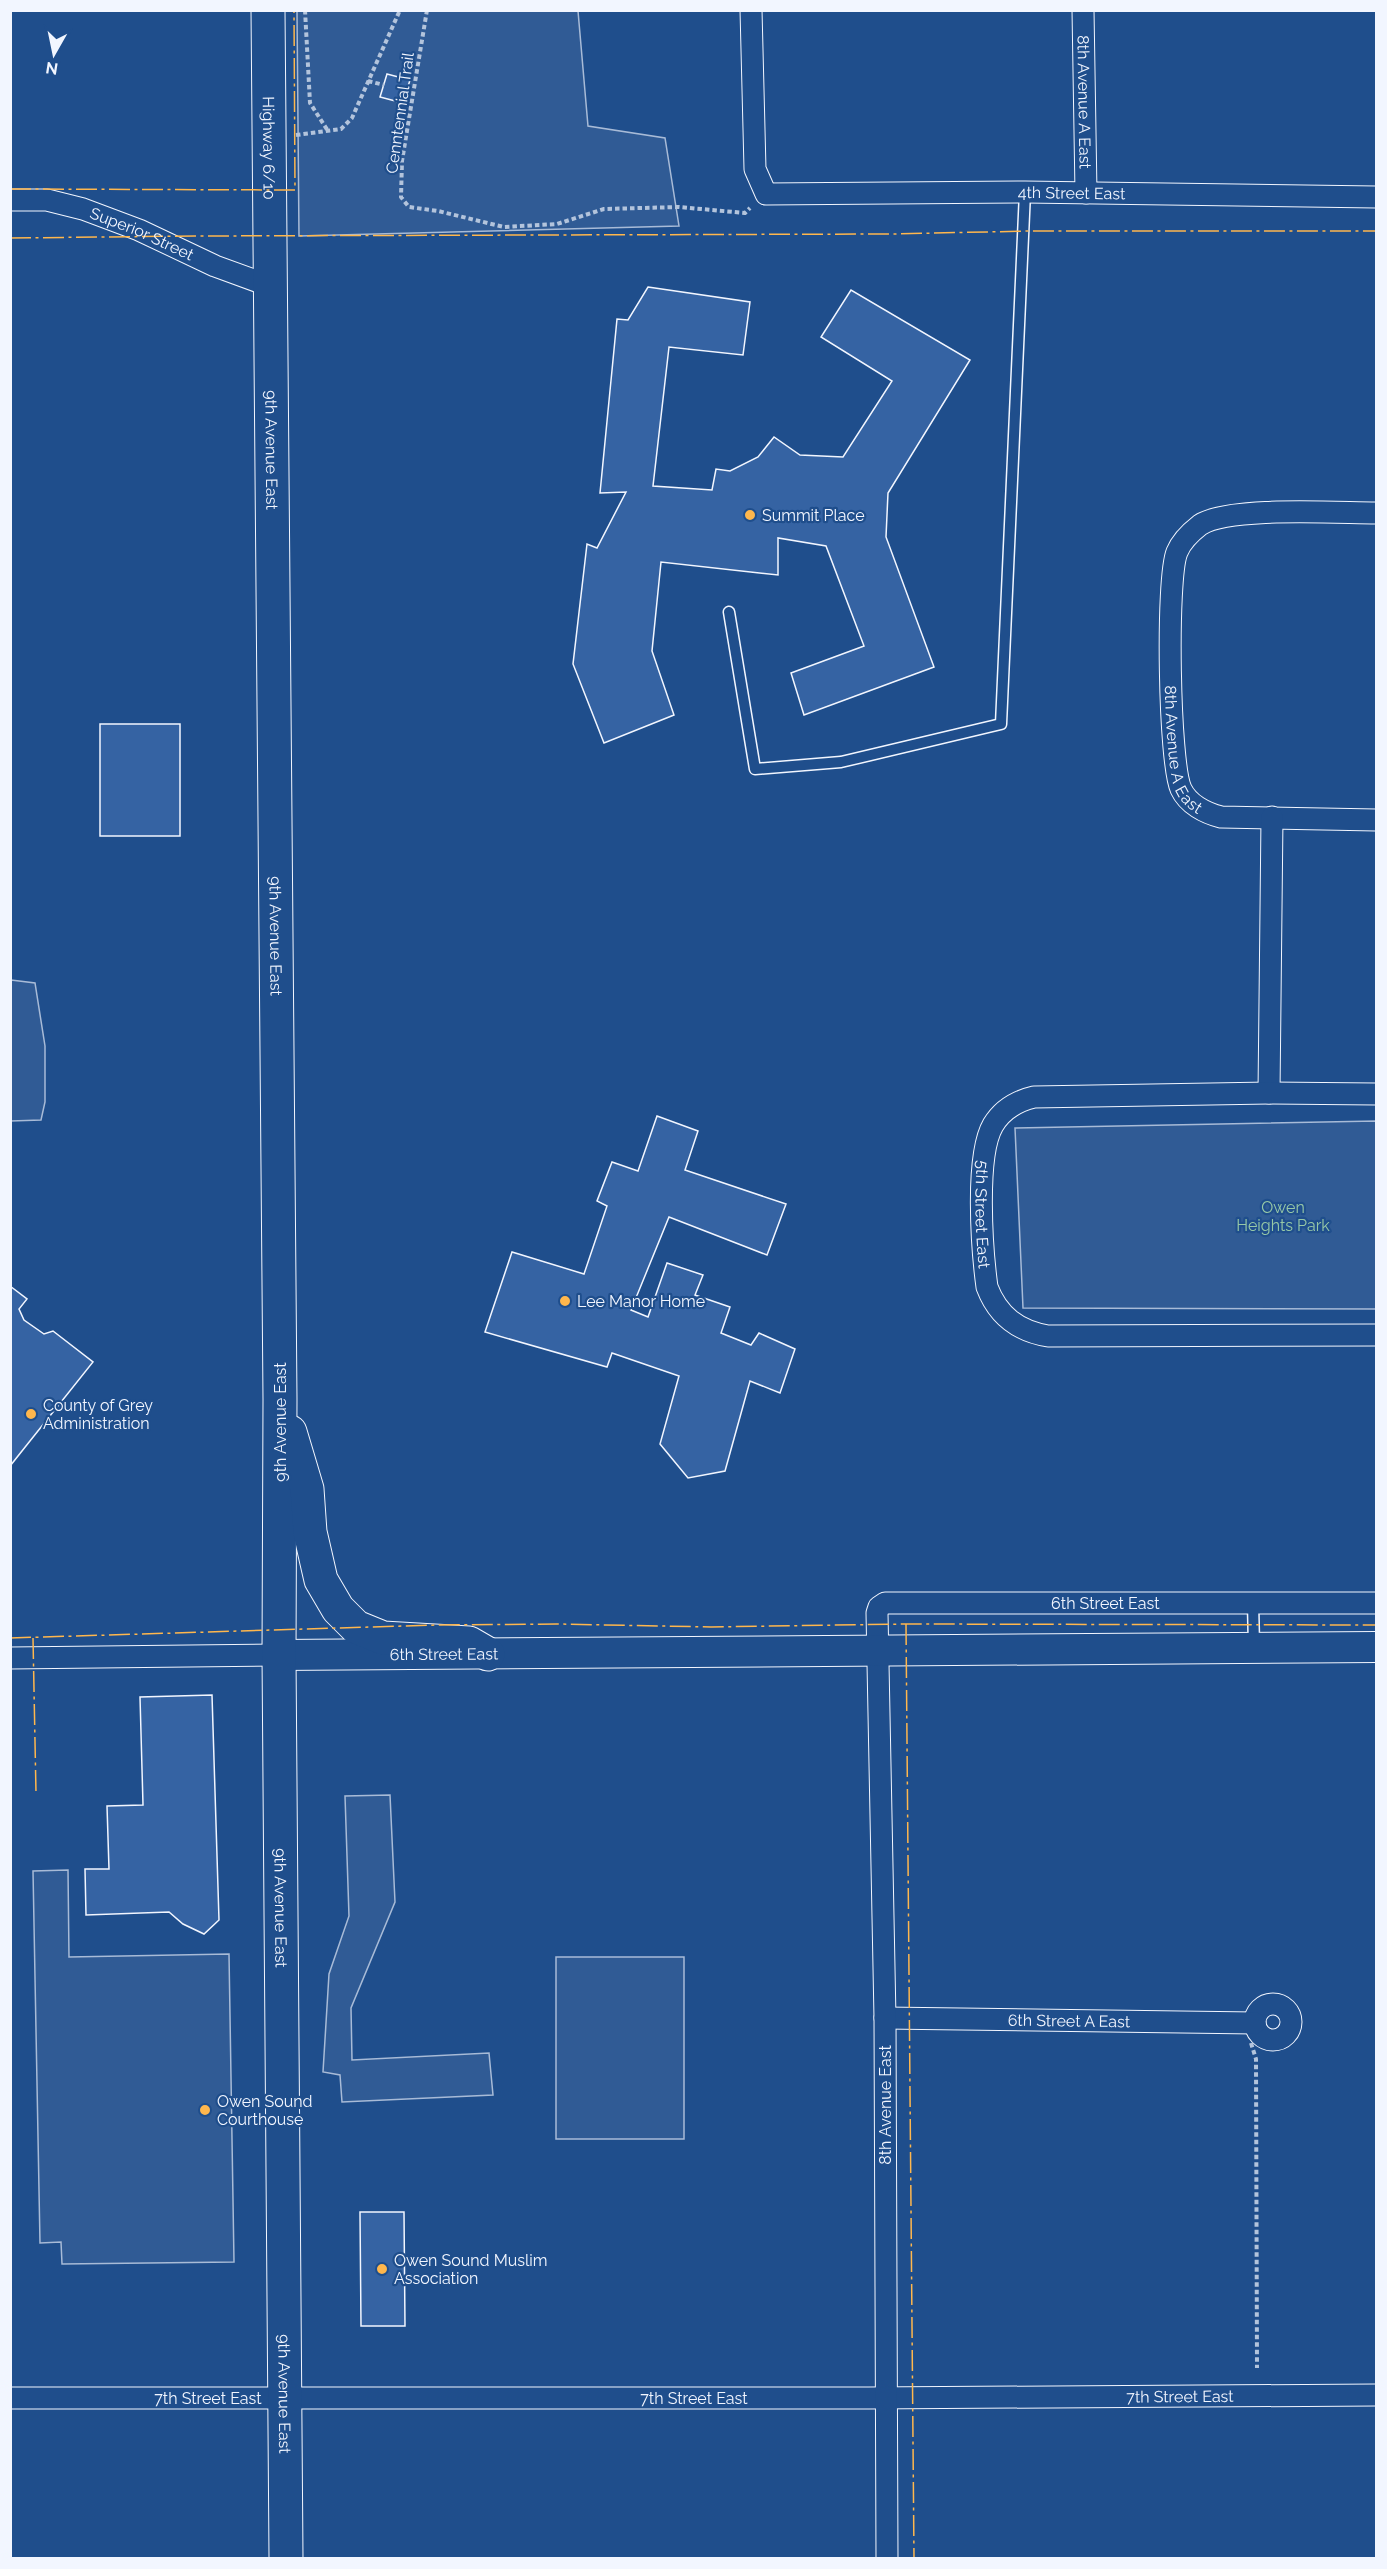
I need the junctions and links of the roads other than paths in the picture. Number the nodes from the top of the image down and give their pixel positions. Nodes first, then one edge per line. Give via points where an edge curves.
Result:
1 (268, 10) edge
2 (751, 10) edge
3 (1083, 10) edge
4 (1025, 192) junction
5 (1086, 193) junction
6 (1377, 197) edge
7 (10, 200) edge
8 (270, 286) junction
9 (1377, 513) edge
10 (729, 612) dead end
11 (1272, 817) junction
12 (1377, 820) edge
13 (1269, 1093) junction
14 (1377, 1094) edge
15 (1377, 1335) edge
16 (280, 1399) junction
17 (1253, 1602) junction
18 (1377, 1603) edge
19 (1377, 1647) edge
20 (1254, 1648) junction
21 (878, 1651) junction
22 (488, 1654) junction
23 (279, 1655) junction
24 (10, 1658) edge
25 (885, 2018) junction
26 (1252, 2030) road end
27 (1377, 2395) edge
28 (285, 2396) junction
29 (10, 2398) edge
30 (886, 2398) junction
31 (286, 2559) edge
32 (887, 2559) edge

1 - 8 highway, Highway 6/10
2 - 4 street, 4th Street East via 755,170 766,194
3 - 5 street, 8th Avenue A East
4 - 5 street, 4th Street East
4 - 10 lane via 1001,724 841,762 755,769
5 - 6 street, 4th Street East
7 - 8 street, Superior Street via 47,200 83,209
8 - 16 highway, 9th Avenue East
9 - 11 street, 8th Avenue A East via 1227,515 1201,525 1176,553 1170,598 1174,758 1180,788 1195,805 1211,814
11 - 12 street
11 - 13 street
13 - 14 street, 5th Street East
13 - 15 street, 5th Street East via 1040,1096 1005,1111 988,1136 982,1190 985,1272 992,1300 1021,1329 1048,1336
16 - 22 highway via 307,1489 310,1532 321,1580 338,1609 356,1626 383,1638 469,1643
16 - 23 highway, 9th Avenue East
17 - 18 street, 6th Street East
17 - 20 lane
17 - 21 street, 6th Street East via 885,1603 877,1613
19 - 20 main road, 6th Street East
20 - 21 main road, 6th Street East
21 - 22 main road, 6th Street East
21 - 25 street, 8th Avenue East
22 - 23 main road, 6th Street East
23 - 24 street, 6th Street East
23 - 28 highway, 9th Avenue East
25 - 26 street, 6th Street A East
25 - 30 street, 8th Avenue East
27 - 30 street, 7th Street East
28 - 29 street, 7th Street East
28 - 30 street, 7th Street East
28 - 31 highway, 9th Avenue East
30 - 32 street, 8th Avenue East

